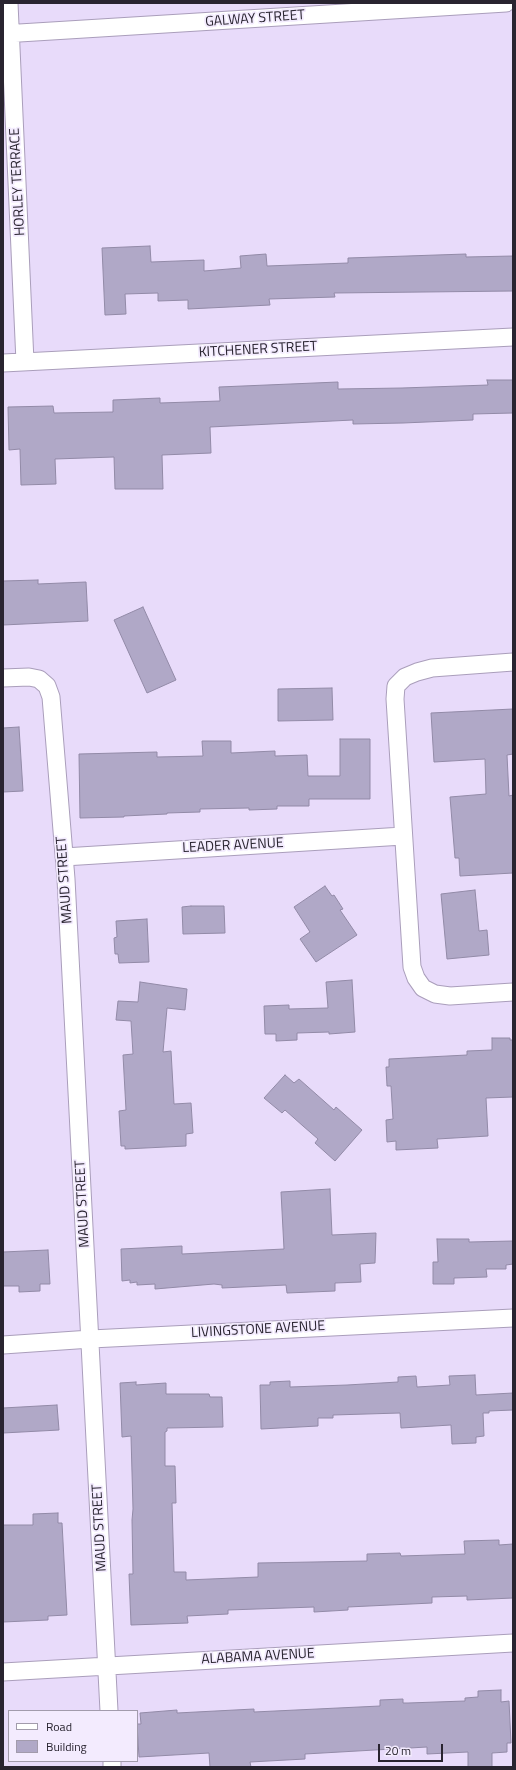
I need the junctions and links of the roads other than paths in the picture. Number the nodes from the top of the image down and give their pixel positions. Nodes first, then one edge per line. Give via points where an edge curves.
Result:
1 (9, 3) edge
2 (506, 3) edge
3 (7, 34) edge
4 (513, 337) edge
5 (26, 362) junction
6 (3, 363) edge
7 (513, 662) edge
8 (3, 678) edge
9 (403, 836) junction
10 (64, 856) junction
11 (513, 992) edge
12 (513, 1318) edge
13 (91, 1338) junction
14 (3, 1344) edge
15 (513, 1643) edge
16 (107, 1666) junction
17 (3, 1672) edge
18 (109, 1710) edge

1 - 3 street, HORLEY TERRACE
2 - 3 street, GALWAY STREET
3 - 5 street, HORLEY TERRACE
4 - 5 street, KITCHENER STREET
5 - 6 street, KITCHENER STREET
7 - 9 street via 432,668 405,677 396,686 394,699
8 - 10 street, MAUD STREET via 39,679 47,686 51,697
9 - 10 street, LEADER AVENUE
9 - 11 street via 412,967 423,988 436,994 450,996
10 - 13 street, MAUD STREET
12 - 13 street, LIVINGSTONE AVENUE
13 - 14 street, LIVINGSTONE AVENUE
13 - 16 street, MAUD STREET
15 - 16 street, ALABAMA AVENUE
16 - 17 street, ALABAMA AVENUE
16 - 18 street, MAUD STREET

